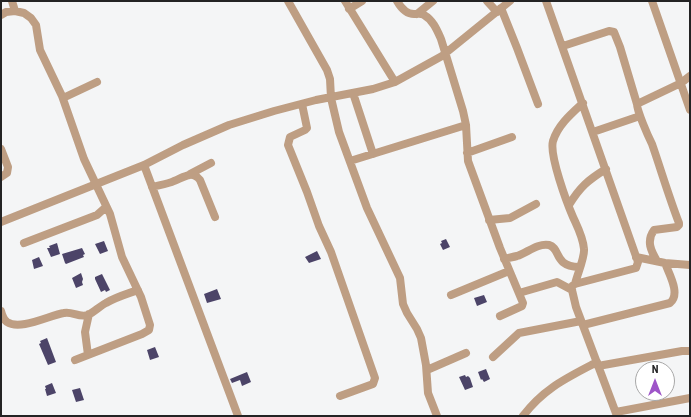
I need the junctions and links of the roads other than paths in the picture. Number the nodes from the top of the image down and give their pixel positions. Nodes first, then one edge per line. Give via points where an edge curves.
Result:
1 (12, 1) edge
2 (288, 1) edge
3 (345, 1) edge
4 (362, 1) edge
5 (397, 1) edge
6 (432, 1) edge
7 (487, 1) edge
8 (510, 1) edge
9 (546, 1) edge
10 (652, 1) edge
11 (350, 9) junction
12 (499, 10) junction
13 (15, 11) junction
14 (417, 14) junction
15 (1, 15) edge
16 (563, 46) junction
17 (446, 53) junction
18 (690, 76) edge
19 (97, 82) dead end
20 (395, 82) junction
21 (681, 83) junction
22 (353, 93) junction
23 (63, 98) junction
24 (331, 98) junction
25 (583, 103) junction
26 (302, 104) junction
27 (538, 104) dead end
28 (637, 104) junction
29 (690, 110) edge
30 (640, 116) junction
31 (466, 125) junction
32 (593, 132) junction
33 (512, 137) dead end
34 (1, 149) edge
35 (467, 153) junction
36 (373, 154) junction
37 (350, 161) junction
38 (211, 163) dead end
39 (144, 165) junction
40 (606, 169) junction
41 (190, 174) junction
42 (1, 176) edge
43 (96, 184) junction
44 (152, 187) junction
45 (536, 204) dead end
46 (569, 205) junction
47 (106, 207) junction
48 (214, 217) dead end
49 (489, 220) junction
50 (1, 222) edge
51 (24, 243) dead end
52 (636, 257) junction
53 (504, 259) junction
54 (661, 262) junction
55 (690, 265) edge
56 (579, 267) junction
57 (509, 271) junction
58 (573, 287) junction
59 (138, 290) junction
60 (519, 294) junction
61 (451, 295) dead end
62 (1, 311) edge
63 (89, 314) junction
64 (500, 316) dead end
65 (582, 323) junction
66 (690, 352) edge
67 (466, 353) dead end
68 (88, 355) junction
69 (493, 357) dead end
70 (75, 360) dead end
71 (597, 364) junction
72 (427, 370) junction
73 (340, 396) dead end
74 (690, 398) edge
75 (616, 414) edge
76 (238, 416) edge
77 (437, 416) edge
78 (523, 416) edge

1 - 13 street
2 - 24 street via 327,70
3 - 11 street
4 - 11 street
5 - 14 street via 406,12
6 - 14 street
7 - 12 street
8 - 12 street
9 - 16 street
10 - 21 street
11 - 20 street
12 - 17 street
12 - 27 street via 517,48
13 - 15 street
13 - 23 street via 24,13 36,25 40,50
14 - 17 street via 426,16 436,27
16 - 25 street
16 - 28 street via 609,31 614,32
17 - 20 street
17 - 31 street
18 - 21 street
19 - 23 street
20 - 22 street
21 - 28 street
21 - 29 street
22 - 24 street
22 - 36 street
23 - 43 street via 84,159
24 - 26 street
24 - 37 street via 339,132
25 - 32 street
25 - 46 street via 563,122 552,146 554,161
26 - 39 street via 229,125
26 - 73 street via 307,128 290,137 288,145 331,252 375,378 373,384
28 - 30 street
30 - 32 street
30 - 54 street via 679,223 677,226 654,230 651,234 650,246
31 - 35 street
31 - 36 street
32 - 40 street
33 - 35 street
34 - 42 street via 8,170
35 - 49 street
36 - 37 street
37 - 72 street via 367,208 400,278 403,304 421,338
38 - 41 street
39 - 43 street
39 - 44 street
40 - 46 street via 587,181
40 - 52 street
41 - 44 street via 170,183
41 - 48 street via 200,180
43 - 47 street
43 - 50 street
44 - 76 street
45 - 49 street via 510,218
46 - 56 street via 584,248
47 - 51 street via 97,215
47 - 59 street via 122,257
49 - 53 street
52 - 54 street
52 - 58 street via 636,268
53 - 56 street via 538,246 549,245 563,263
53 - 57 street
54 - 55 street
54 - 65 street via 675,294 670,303
56 - 58 street
57 - 60 street
57 - 61 street
58 - 60 street via 558,282
58 - 65 street
59 - 63 street via 116,298
59 - 68 street via 150,325 149,330
60 - 64 street via 522,306
62 - 63 street via 6,322 23,324 67,312 77,316
63 - 68 street via 85,332
65 - 69 street via 519,333
65 - 71 street
66 - 71 street via 682,351
67 - 72 street
68 - 70 street
71 - 75 street
71 - 78 street via 553,386
72 - 77 street via 428,393
74 - 75 street

